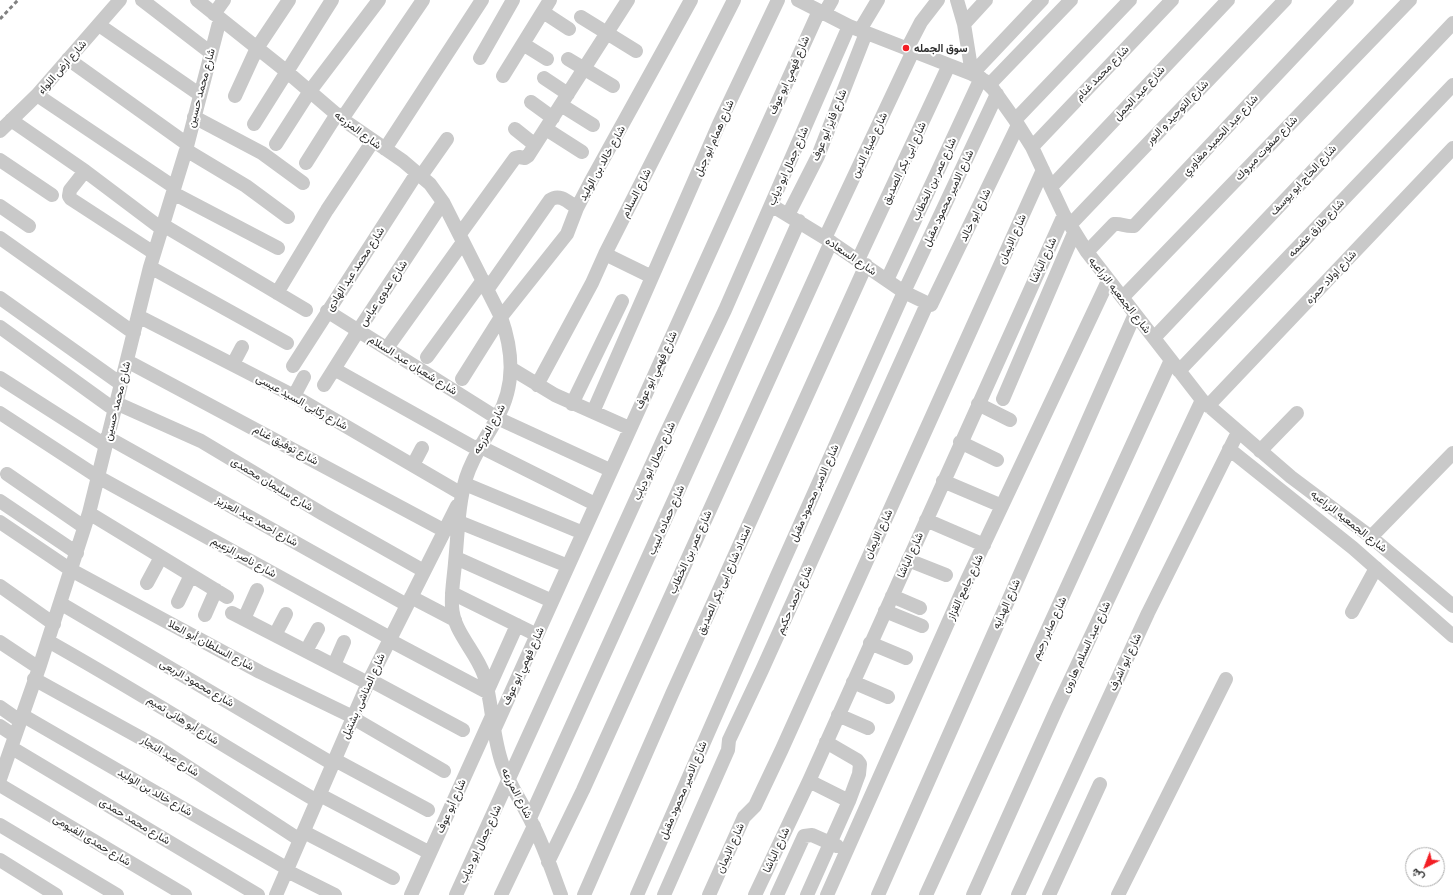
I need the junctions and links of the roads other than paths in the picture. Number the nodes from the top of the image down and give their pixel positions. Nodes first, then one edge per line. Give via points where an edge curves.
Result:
1 (120, 0) edge
2 (142, 0) edge
3 (197, 0) edge
4 (224, 0) edge
5 (289, 0) edge
6 (332, 0) edge
7 (379, 0) edge
8 (423, 0) edge
9 (482, 0) edge
10 (513, 0) edge
11 (691, 0) edge
12 (734, 0) edge
13 (778, 0) edge
14 (798, 0) edge
15 (832, 0) edge
16 (878, 0) edge
17 (938, 0) edge
18 (957, 0) edge
19 (986, 0) edge
20 (1042, 0) edge
21 (1072, 0) edge
22 (1130, 0) edge
23 (1172, 0) edge
24 (1228, 0) edge
25 (1285, 0) edge
26 (1347, 0) edge
27 (1410, 0) edge
28 (625, 2) edge
29 (547, 6) edge
30 (821, 12) junction
31 (217, 16) junction
32 (581, 17) dead end
33 (1453, 23) edge
34 (964, 24) junction
35 (99, 25) junction
36 (569, 29) dead end
37 (858, 30) junction
38 (607, 33) junction
39 (523, 44) junction
40 (257, 48) junction
41 (910, 50) junction
42 (636, 51) dead end
43 (211, 53) junction
44 (480, 58) dead end
45 (568, 58) dead end
46 (68, 59) junction
47 (547, 59) dead end
48 (949, 65) junction
49 (584, 69) junction
50 (286, 71) junction
51 (503, 76) dead end
52 (544, 78) dead end
53 (985, 83) junction
54 (1453, 85) edge
55 (613, 86) dead end
56 (310, 91) junction
57 (199, 94) junction
58 (37, 95) junction
59 (235, 96) dead end
60 (564, 100) junction
61 (531, 102) dead end
62 (339, 116) junction
63 (194, 117) junction
64 (12, 120) junction
65 (1017, 122) junction
66 (254, 124) dead end
67 (549, 124) junction
68 (593, 125) dead end
69 (515, 129) dead end
70 (0, 131) edge
71 (447, 139) dead end
72 (373, 141) junction
73 (276, 144) dead end
74 (535, 145) junction
75 (186, 147) junction
76 (1032, 147) junction
77 (1453, 148) edge
78 (385, 149) junction
79 (582, 152) dead end
80 (0, 160) edge
81 (306, 163) dead end
82 (1043, 170) junction
83 (85, 171) junction
84 (419, 174) junction
85 (303, 183) dead end
86 (1051, 187) junction
87 (174, 190) junction
88 (52, 195) dead end
89 (443, 202) junction
90 (771, 205) junction
91 (0, 206) edge
92 (577, 208) junction
93 (288, 217) dead end
94 (793, 218) junction
95 (1069, 224) junction
96 (29, 226) dead end
97 (163, 227) junction
98 (0, 238) edge
99 (461, 238) junction
100 (828, 240) junction
101 (278, 248) dead end
102 (1087, 252) junction
103 (154, 253) junction
104 (605, 254) junction
105 (862, 263) junction
106 (150, 267) junction
107 (652, 277) junction
108 (887, 280) junction
109 (1108, 280) junction
110 (485, 285) junction
111 (904, 292) junction
112 (277, 293) junction
113 (0, 298) edge
114 (1123, 298) junction
115 (622, 301) dead end
116 (929, 305) junction
117 (306, 310) dead end
118 (328, 311) junction
119 (1135, 314) junction
120 (138, 316) junction
121 (501, 317) junction
122 (0, 327) edge
123 (358, 330) junction
124 (134, 333) junction
125 (1154, 338) junction
126 (287, 343) dead end
127 (242, 347) dead end
128 (1004, 347) junction
129 (388, 348) junction
130 (1021, 356) junction
131 (427, 357) dead end
132 (127, 361) junction
133 (233, 364) junction
134 (1175, 365) junction
135 (293, 366) dead end
136 (334, 369) junction
137 (512, 369) junction
138 (304, 377) dead end
139 (0, 378) edge
140 (462, 379) dead end
141 (121, 384) junction
142 (324, 385) dead end
143 (537, 385) junction
144 (294, 396) junction
145 (1003, 399) dead end
146 (1205, 403) junction
147 (572, 404) junction
148 (978, 404) junction
149 (116, 406) junction
150 (593, 412) junction
151 (0, 413) edge
152 (1297, 413) dead end
153 (497, 418) junction
154 (1010, 420) dead end
155 (629, 428) junction
156 (1238, 432) junction
157 (106, 441) junction
158 (960, 442) junction
159 (478, 447) junction
160 (422, 448) dead end
161 (1229, 449) junction
162 (1260, 451) junction
163 (1453, 453) edge
164 (997, 460) dead end
165 (413, 465) junction
166 (610, 470) junction
167 (7, 474) dead end
168 (98, 477) junction
169 (943, 481) junction
170 (462, 493) junction
171 (0, 501) edge
172 (595, 504) junction
173 (1002, 506) junction
174 (89, 513) junction
175 (926, 520) junction
176 (0, 522) edge
177 (459, 522) junction
178 (84, 527) junction
179 (445, 530) junction
180 (583, 533) junction
181 (1371, 537) junction
182 (984, 544) junction
183 (77, 553) junction
184 (161, 557) junction
185 (456, 558) junction
186 (908, 560) junction
187 (568, 566) junction
188 (1376, 568) junction
189 (71, 570) junction
190 (424, 571) junction
191 (191, 575) junction
192 (946, 575) dead end
193 (147, 583) dead end
194 (0, 586) edge
195 (257, 590) dead end
196 (452, 593) junction
197 (892, 596) junction
198 (409, 601) junction
199 (552, 601) junction
200 (178, 602) dead end
201 (60, 603) junction
202 (1453, 606) edge
203 (920, 608) dead end
204 (885, 611) junction
205 (1352, 612) dead end
206 (286, 614) dead end
207 (205, 615) dead end
208 (455, 620) junction
209 (54, 624) junction
210 (517, 625) junction
211 (922, 626) dead end
212 (318, 629) dead end
213 (275, 635) junction
214 (537, 635) junction
215 (1453, 636) edge
216 (390, 638) junction
217 (48, 641) junction
218 (0, 642) edge
219 (344, 642) dead end
220 (870, 643) junction
221 (306, 651) junction
222 (906, 658) dead end
223 (334, 665) junction
224 (37, 673) junction
225 (1226, 679) dead end
226 (369, 682) junction
227 (853, 682) junction
228 (488, 692) junction
229 (888, 698) dead end
230 (0, 707) edge
231 (838, 715) junction
232 (21, 718) junction
233 (353, 718) junction
234 (493, 723) junction
235 (0, 726) edge
236 (868, 728) dead end
237 (463, 730) dead end
238 (13, 742) junction
239 (826, 742) junction
240 (334, 762) junction
241 (444, 771) dead end
242 (0, 779) edge
243 (509, 781) junction
244 (808, 781) junction
245 (1100, 784) dead end
246 (0, 785) edge
247 (318, 798) junction
248 (849, 801) junction
249 (428, 810) dead end
250 (532, 822) junction
251 (0, 825) edge
252 (302, 836) junction
253 (830, 843) junction
254 (846, 850) junction
255 (430, 853) junction
256 (0, 860) edge
257 (548, 862) junction
258 (287, 870) junction
259 (393, 878) dead end
260 (556, 881) junction
261 (56, 895) edge
262 (116, 895) edge
263 (185, 895) edge
264 (258, 895) edge
265 (276, 895) edge
266 (335, 895) edge
267 (411, 895) edge
268 (456, 895) edge
269 (500, 895) edge
270 (549, 895) edge
271 (561, 895) edge
272 (584, 895) edge
273 (637, 895) edge
274 (664, 895) edge
275 (709, 895) edge
276 (755, 895) edge
277 (777, 895) edge
278 (806, 895) edge
279 (827, 895) edge
280 (878, 895) edge
281 (926, 895) edge
282 (973, 895) edge
283 (1018, 895) edge
284 (1049, 895) edge
285 (1118, 895) edge

1 - 35 street, شارع ارض اللواء
2 - 43 street
3 - 31 street, شارع المزرعه
4 - 31 street
5 - 40 street
6 - 50 street
7 - 56 street
8 - 62 street
9 - 78 street
10 - 44 street
11 - 92 street, شارع خالد بن الوليد
12 - 104 street, شارع السلام
13 - 107 street, شارع همام ابو جبل
14 - 30 street
15 - 30 street, شارع فهمي ابو عوف
16 - 37 street
17 - 41 street, شارع ضياء الدين via 921,22
18 - 34 street
19 - 34 street
20 - 53 street
21 - 53 street
22 - 65 street, شارع ابو خالد
23 - 76 street, شارع محمد غنام
24 - 86 street, شارع عيد الجمل
25 - 95 street, شارع التوحيد و النور
26 - 102 street, شارع عبد الحميد مغاوري via 1134,226 1114,224
27 - 114 street, شارع صفوت مبروك
28 - 38 street
29 - 36 street
29 - 39 street
30 - 37 street
30 - 155 street, شارع فهمي ابو عوف
31 - 40 street, شارع المزرعه
31 - 43 street, شارع محمد حسين
32 - 38 street
33 - 125 street, شارع الحاج ابو يوسف
34 - 53 street
35 - 46 street, شارع ارض اللواء
35 - 57 street
37 - 41 street
37 - 90 street, شارع جمال ابو دياب
37 - 94 street, شارع فايز ابو عوف via 818,156
38 - 42 street
38 - 49 street
39 - 47 street
39 - 51 street
40 - 50 street, شارع المزرعه
40 - 59 street
41 - 48 street
41 - 100 street, شارع ضياء الدين
43 - 57 street, شارع محمد حسين
45 - 49 street
46 - 58 street, شارع ارض اللواء
46 - 75 street
48 - 53 street
48 - 105 street, شارع ابى بكر الصديق
49 - 55 street
49 - 60 street
50 - 56 street, شارع المزرعه
50 - 66 street
52 - 60 street
53 - 65 street, شارع الجمعيه الزراعيه
53 - 108 street, شارع عمر بن الخطاب
53 - 111 street, شارع الامير محمود مقبل
54 - 134 street, شارع طارق عضمه
56 - 62 street, شارع المزرعه
56 - 73 street
57 - 63 street, شارع محمد حسين
58 - 64 street, شارع ارض اللواء
58 - 87 street
60 - 67 street
60 - 68 street
61 - 67 street
62 - 72 street, شارع المزرعه
62 - 81 street
63 - 75 street, شارع محمد حسين
63 - 85 street via 262,153
64 - 70 street, شارع ارض اللواء
64 - 83 street
65 - 76 street, شارع الجمعيه الزراعيه
65 - 116 street, شارع ابو خالد
67 - 74 street
67 - 79 street
69 - 74 street
71 - 84 street, شارع محمد عبد الهادى
72 - 78 street, شارع المزرعه
72 - 112 street via 327,210
74 - 99 street via 527,158 515,158
75 - 87 street, شارع محمد حسين
75 - 93 street
76 - 82 street, شارع الجمعيه الزراعيه
77 - 146 street, شارع اولاد حمزه
78 - 84 street, شارع المزرعه
80 - 88 street
82 - 86 street, شارع الجمعيه الزراعيه
82 - 275 street, شارع الايمان via 782,749 755,806 744,817
83 - 97 street
83 - 103 street via 70,190 71,199
84 - 89 street, شارع المزرعه
84 - 118 street, شارع محمد عبد الهادى
86 - 95 street, شارع الجمعيه الزراعيه
87 - 97 street, شارع محمد حسين
87 - 101 street
89 - 99 street, شارع المزرعه
89 - 123 street, شارع عدوى عباس
90 - 94 street, شارع السعاده
90 - 243 street, شارع جمال ابو دياب
91 - 96 street
92 - 110 street via 560,197 550,200
92 - 121 street, شارع خالد بن الوليد via 567,234
94 - 100 street, شارع السعاده
94 - 250 street, شارع حماده لبيب via 691,464
95 - 102 street, شارع الجمعيه الزراعيه
95 - 128 street, شارع الباشا
95 - 130 street
97 - 103 street, شارع محمد حسين
97 - 112 street
98 - 124 street
99 - 110 street, شارع المزرعه
99 - 129 street
100 - 105 street, شارع السعاده
100 - 257 street, شارع عمر بن الخطاب via 583,790
102 - 109 street, شارع الجمعيه الزراعيه
103 - 106 street, شارع محمد حسين
104 - 107 street
104 - 143 street, شارع السلام
105 - 108 street, شارع السعاده
105 - 272 street, امتداد شارع ابى بكر الصديق
106 - 120 street, شارع محمد حسين
106 - 126 street
107 - 150 street, شارع همام ابو جبل
108 - 111 street, شارع السعاده
109 - 114 street, شارع الجمعيه الزراعيه
109 - 173 street, شارع جامع القزاز
110 - 121 street, شارع المزرعه
110 - 131 street
111 - 116 street, شارع السعاده
111 - 273 street, شارع الامير محمود مقبل
112 - 117 street
113 - 141 street
114 - 119 street, شارع الجمعيه الزراعيه
115 - 147 street
116 - 274 street, شارع احمد حكيم via 729,740 728,750
118 - 123 street, شارع شعبان عبد السلام
118 - 135 street, شارع محمد عبد الهادى
119 - 125 street, شارع الجمعيه الزراعيه
119 - 280 street, شارع الهدايه
120 - 124 street, شارع محمد حسين
120 - 133 street, شارع ركابى السيد عيسى
121 - 137 street, شارع المزرعه via 508,335
121 - 140 street, شارع خالد بن الوليد
122 - 149 street, شارع سليمان محمدى
123 - 129 street, شارع شعبان عبد السلام
123 - 136 street, شارع عدوى عباس
124 - 132 street, شارع محمد حسين
125 - 134 street, شارع الجمعيه الزراعيه
127 - 133 street
128 - 130 street
128 - 148 street, شارع الباشا
129 - 153 street, شارع شعبان عبد السلام
130 - 145 street
132 - 141 street, شارع محمد حسين
132 - 179 street, شارع توفيق غنام
133 - 144 street, شارع ركابى السيد عيسى
134 - 146 street, شارع الجمعيه الزراعيه
134 - 281 street, شارع صابر رحيم
136 - 142 street, شارع عدوى عباس
136 - 159 street
137 - 143 street
137 - 153 street, شارع المزرعه via 506,398
138 - 144 street
139 - 157 street, شارع احمد عبد العزيز
141 - 149 street, شارع محمد حسين
143 - 147 street
144 - 165 street, شارع ركابى السيد عيسى
146 - 156 street, شارع الجمعيه الزراعيه
146 - 282 street, شارع عبد السلام هارون via 1054,716
147 - 150 street
148 - 154 street
148 - 158 street, شارع الباشا
149 - 157 street, شارع محمد حسين
149 - 190 street, شارع سليمان محمدى via 201,441
150 - 155 street
151 - 168 street, شارع ناصر الزعيم
152 - 162 street
153 - 159 street, شارع المزرعه
153 - 166 street, شارع شعبان عبد السلام
155 - 166 street, شارع فهمي ابو عوف
156 - 161 street, شارع ابو اشرف
156 - 162 street, شارع الجمعيه الزراعيه
157 - 168 street, شارع محمد حسين
157 - 198 street, شارع احمد عبد العزيز
158 - 164 street
158 - 169 street, شارع الباشا
159 - 170 street, شارع المزرعه
159 - 172 street
160 - 165 street
161 - 188 street, شارع الجمعيه الزراعيه
161 - 283 street, شارع ابو اشرف via 1148,613
162 - 181 street, شارع الجمعيه الزراعيه
163 - 181 street
165 - 170 street, شارع ركابى السيد عيسى
166 - 172 street, شارع فهمي ابو عوف
167 - 178 street
168 - 174 street, شارع محمد حسين
168 - 216 street, شارع ناصر الزعيم
169 - 173 street
169 - 175 street, شارع الباشا
170 - 177 street, شارع المزرعه
170 - 179 street, شارع المناشى, بشتيل
170 - 180 street, شارع ركابى السيد عيسى
171 - 183 street
172 - 180 street, شارع فهمي ابو عوف
173 - 182 street, شارع جامع القزاز
174 - 178 street, شارع محمد حسين
174 - 184 street
175 - 182 street
175 - 186 street, شارع الباشا
176 - 189 street, شارع السلطان أبو العلا
177 - 185 street, شارع المزرعه
177 - 187 street
178 - 183 street, شارع محمد حسين
179 - 190 street, شارع المناشى, بشتيل
180 - 187 street, شارع فهمي ابو عوف
181 - 202 street, شارع الجمعيه الزراعيه
182 - 254 street, شارع جامع القزاز
183 - 189 street, شارع محمد حسين
184 - 191 street
184 - 193 street
185 - 196 street, شارع المزرعه
185 - 199 street
186 - 192 street
186 - 197 street, شارع الباشا
187 - 199 street, شارع فهمي ابو عوف
188 - 205 street
188 - 215 street, شارع الجمعيه الزراعيه
189 - 201 street, شارع محمد حسين
189 - 233 street, شارع السلطان أبو العلا via 260,672
190 - 198 street, شارع المناشى, بشتيل
191 - 200 street
191 - 207 street via 222,593
194 - 209 street
195 - 213 street via 238,616
196 - 208 street, شارع المزرعه
196 - 210 street
197 - 203 street
197 - 204 street, شارع الباشا
198 - 208 street, شارع احمد عبد العزيز
198 - 216 street, شارع المناشى, بشتيل
199 - 214 street, شارع فهمي ابو عوف
201 - 209 street, شارع محمد حسين
201 - 240 street, شارع محمود الربعى
204 - 211 street
204 - 220 street, شارع الباشا
206 - 213 street
208 - 228 street, شارع المزرعه via 478,661
209 - 217 street, شارع محمد حسين
210 - 214 street
210 - 228 street
212 - 221 street
213 - 221 street
214 - 234 street, شارع فهمي ابو عوف
216 - 226 street, شارع المناشى, بشتيل
216 - 228 street, شارع ناصر الزعيم
217 - 224 street, شارع محمد حسين
217 - 247 street, شارع أبو هانى تميم
218 - 224 street, شارع عيد النجار
219 - 223 street
220 - 222 street
220 - 227 street, شارع الباشا
221 - 223 street
223 - 226 street
224 - 232 street, شارع محمد حسين
224 - 252 street, شارع عيد النجار
225 - 285 street
226 - 233 street, شارع المناشى, بشتيل
226 - 237 street
227 - 229 street
227 - 231 street, شارع الباشا
228 - 234 street, شارع المزرعه
230 - 232 street, شارع خالد بن الوليد
231 - 236 street
231 - 239 street, شارع الباشا
232 - 238 street, شارع محمد حسين
232 - 258 street, شارع خالد بن الوليد
233 - 240 street, شارع المناشى, بشتيل
233 - 241 street, شارع السلطان أبو العلا
234 - 243 street, شارع المزرعه via 502,765
234 - 255 street, شارع أبو عوف
235 - 238 street, شارع محمد حمدى
238 - 242 street, شارع محمد حسين
238 - 264 street, شارع محمد حمدى
239 - 244 street, شارع الباشا
239 - 248 street via 853,756 860,764
240 - 247 street, شارع المناشى, بشتيل
240 - 249 street, شارع محمود الربعى
243 - 250 street, شارع المزرعه
243 - 268 street, شارع جمال ابو دياب
244 - 248 street
244 - 276 street, شارع الباشا
245 - 284 street
246 - 263 street, شارع حمدى الفيومى
247 - 252 street, شارع المناشى, بشتيل
247 - 255 street, شارع أبو هانى تميم
248 - 253 street
250 - 257 street, شارع المزرعه
250 - 269 street, شارع حماده لبيب
251 - 262 street
252 - 258 street, شارع المناشى, بشتيل
252 - 259 street, شارع عيد النجار
253 - 254 street
253 - 277 street via 812,834 804,836
253 - 278 street
254 - 279 street, شارع جامع القزاز
255 - 267 street, شارع أبو عوف
256 - 261 street
257 - 260 street, شارع المزرعه
258 - 265 street, شارع المناشى, بشتيل
258 - 266 street, شارع خالد بن الوليد
260 - 270 street
260 - 271 street, شارع المزرعه

